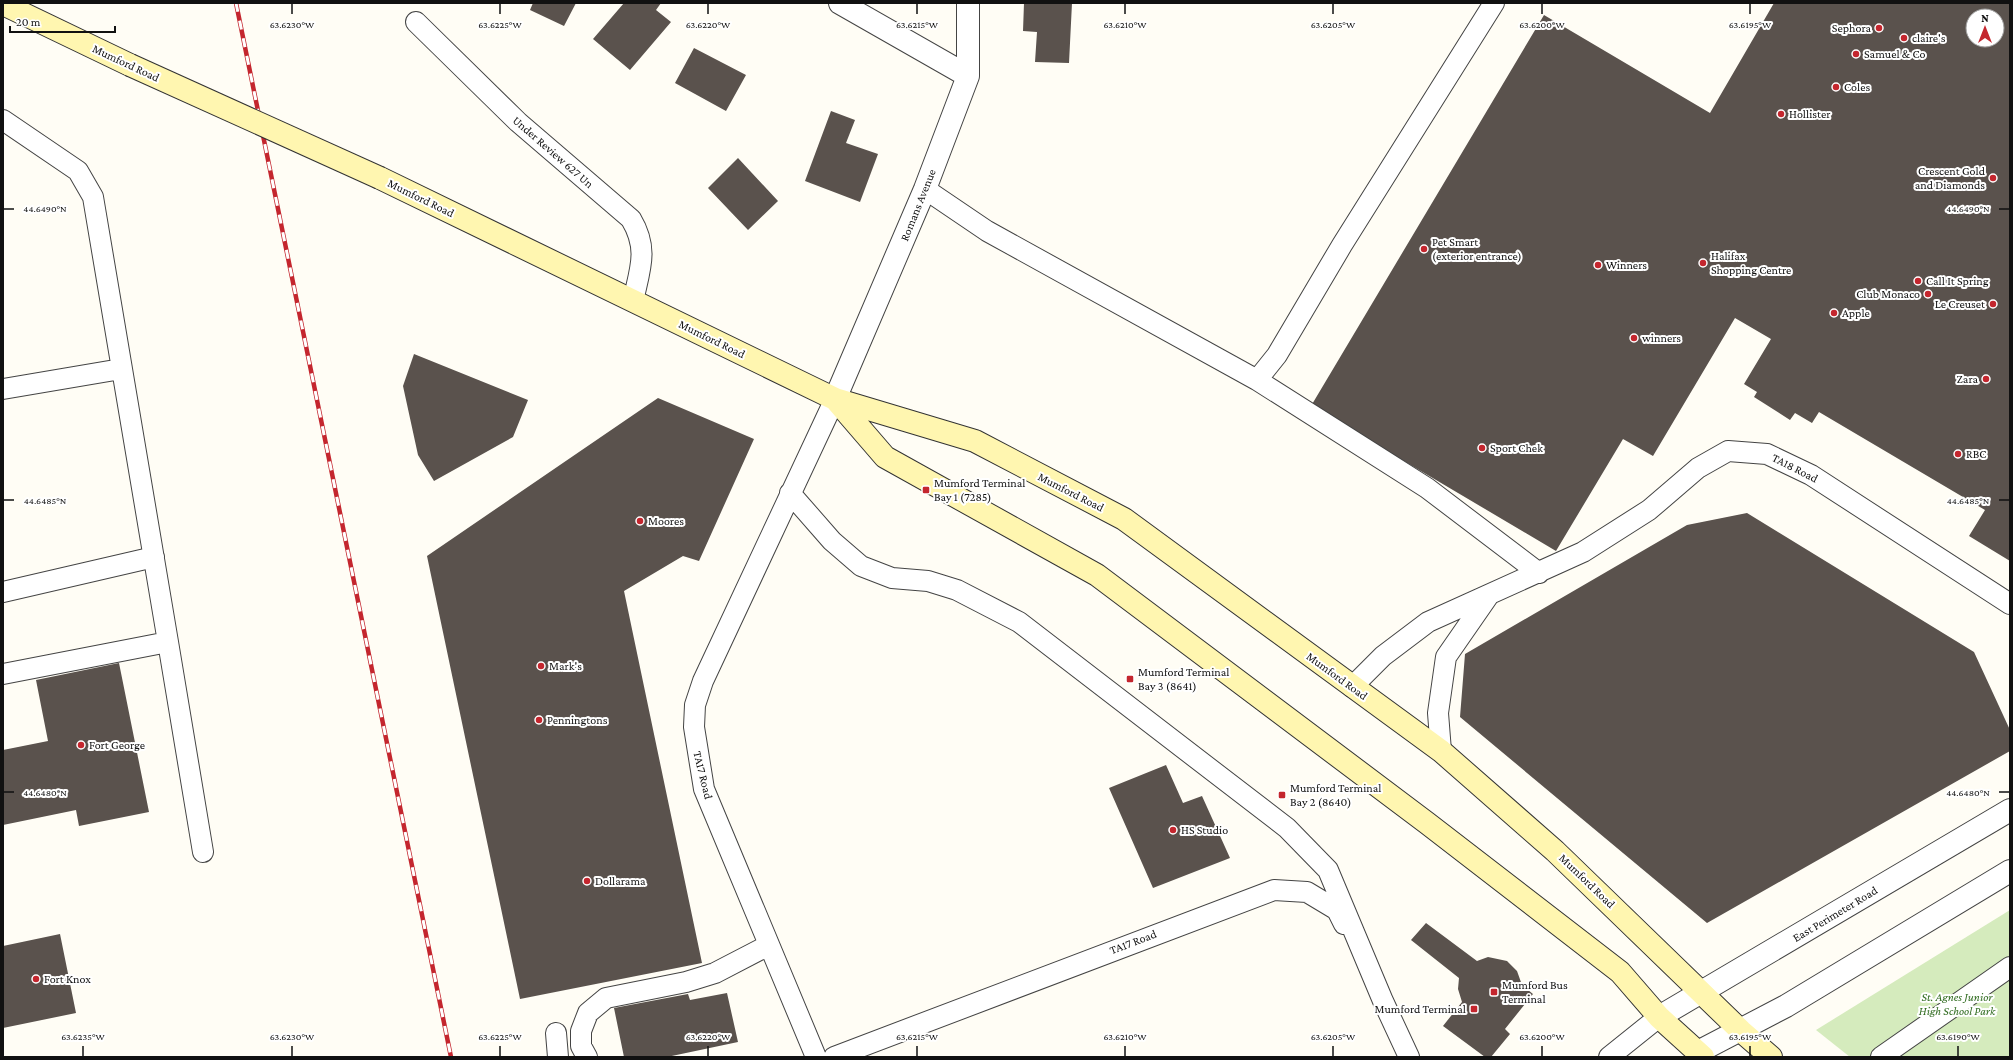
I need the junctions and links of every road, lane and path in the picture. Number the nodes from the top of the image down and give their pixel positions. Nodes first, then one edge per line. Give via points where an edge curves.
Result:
1 (840, 3) edge
2 (968, 3) edge
3 (1494, 3) edge
4 (3, 4) edge
5 (416, 22) dead end
6 (968, 76) junction
7 (3, 120) edge
8 (925, 189) junction
9 (633, 301) junction
10 (121, 369) junction
11 (1257, 380) junction
12 (3, 389) edge
13 (835, 399) junction
14 (790, 493) junction
15 (154, 557) junction
16 (1539, 573) junction
17 (3, 592) edge
18 (1490, 594) junction
19 (2010, 604) edge
20 (168, 642) junction
21 (3, 674) edge
22 (1352, 687) junction
23 (1441, 751) junction
24 (2010, 810) edge
25 (203, 852) dead end
26 (2010, 871) edge
27 (769, 945) junction
28 (2010, 967) edge
29 (1702, 991) junction
30 (1383, 1001) junction
31 (1659, 1017) junction
32 (1741, 1031) junction
33 (556, 1033) dead end
34 (1697, 1056) edge
35 (558, 1057) edge
36 (587, 1057) edge
37 (816, 1057) edge
38 (834, 1057) edge
39 (1409, 1057) edge
40 (1609, 1057) edge
41 (1771, 1057) edge
42 (1881, 1057) edge

1 - 6 street
2 - 6 street, Romans Avenue
3 - 11 lane via 1342,245 1277,355
4 - 9 street, Mumford Road, bridge via 130,65 380,178
5 - 9 lane, Under Review 627 Un via 518,122 631,219 639,232 643,254
6 - 8 street, Romans Avenue
7 - 10 lane via 78,171 94,197
8 - 11 lane via 987,231
8 - 13 street, Romans Avenue
9 - 13 street, Mumford Road
10 - 12 lane
10 - 15 lane
11 - 16 lane via 1427,488
13 - 14 lane, TA17 Road
13 - 22 street, Mumford Road via 975,441 1124,519
13 - 31 street, Mumford Road via 885,457 1098,575 1421,818 1620,972
14 - 27 lane, TA17 Road via 702,681 695,705 694,727 704,789
14 - 30 lane via 832,541 861,566 892,578 928,582 957,590 1019,622 1287,828 1328,870
15 - 17 lane
15 - 20 lane
16 - 18 lane, TA18 Road
16 - 19 lane, TA18 Road via 1590,548 1649,510 1698,468 1728,451 1767,454 1811,475
18 - 22 lane, TA18 Road via 1428,622 1383,656
18 - 23 lane via 1446,657 1438,713
20 - 21 lane
20 - 25 lane
22 - 23 street, Mumford Road
23 - 29 street, Mumford Road via 1555,851
24 - 29 street, East Perimeter Road
26 - 32 street
27 - 36 lane via 715,972 686,982 606,998 588,1013 581,1032 581,1046
27 - 37 lane, TA17 Road
28 - 42 lane
29 - 31 street, East Perimeter Road
29 - 32 street, Mumford Road
30 - 38 lane, TA17 Road via 1337,910 1307,892 1274,890
30 - 39 lane
31 - 34 street, Mumford Road
31 - 40 lane
32 - 34 street
32 - 41 street, Mumford Road
33 - 35 lane

